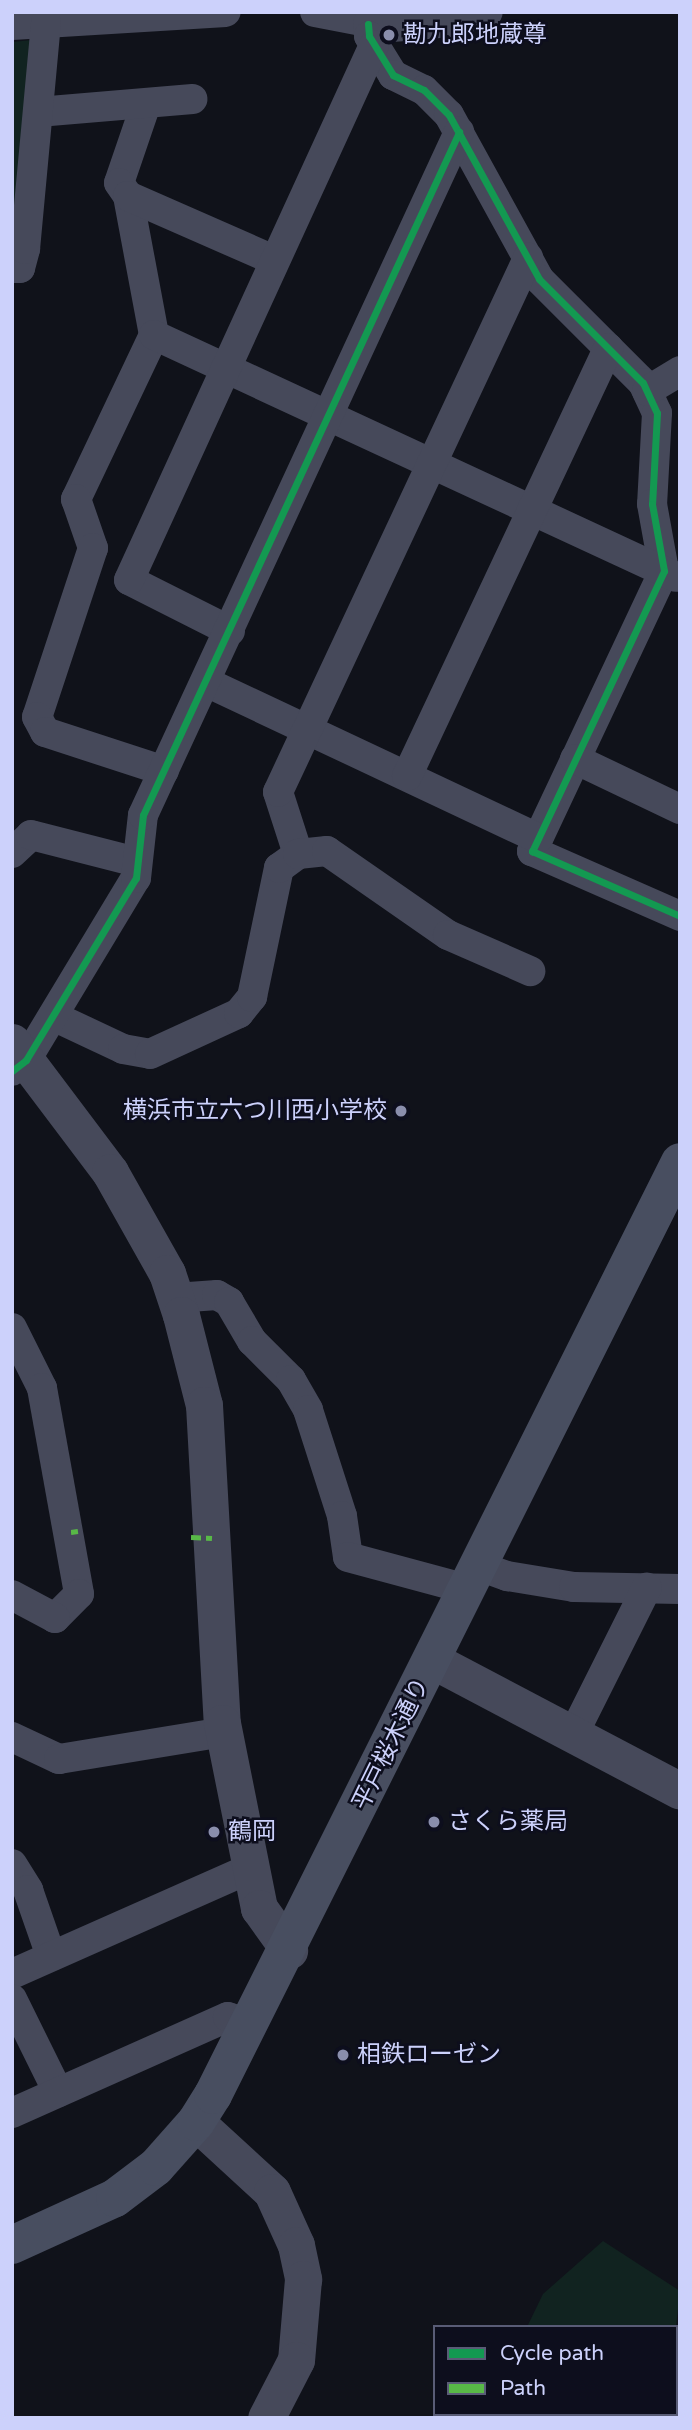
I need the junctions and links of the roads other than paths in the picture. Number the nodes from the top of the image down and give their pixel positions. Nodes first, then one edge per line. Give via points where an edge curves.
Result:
1 (226, 12) edge
2 (315, 12) edge
3 (488, 12) edge
4 (46, 23) junction
5 (12, 25) edge
6 (371, 35) junction
7 (192, 99) dead end
8 (146, 104) junction
9 (38, 112) junction
10 (458, 132) junction
11 (128, 196) junction
12 (528, 258) junction
13 (274, 260) junction
14 (12, 268) edge
15 (154, 335) junction
16 (608, 348) junction
17 (226, 368) junction
18 (680, 371) edge
19 (647, 391) junction
20 (328, 416) junction
21 (429, 463) junction
22 (531, 510) junction
23 (672, 575) edge
24 (230, 631) junction
25 (206, 682) junction
26 (304, 728) junction
27 (575, 759) junction
28 (164, 771) junction
29 (407, 776) junction
30 (680, 809) edge
31 (538, 838) junction
32 (12, 853) edge
33 (298, 854) junction
34 (137, 862) junction
35 (680, 916) edge
36 (530, 971) dead end
37 (53, 1016) junction
38 (17, 1058) edge
39 (680, 1162) edge
40 (175, 1298) junction
41 (12, 1328) edge
42 (22, 1375) edge
43 (473, 1577) junction
44 (647, 1587) junction
45 (680, 1589) edge
46 (12, 1595) edge
47 (432, 1660) junction
48 (224, 1732) junction
49 (573, 1735) junction
50 (12, 1737) edge
51 (680, 1791) edge
52 (12, 1864) edge
53 (251, 1868) junction
54 (289, 1950) junction
55 (51, 1956) junction
56 (12, 1974) edge
57 (12, 1999) edge
58 (251, 2024) junction
59 (58, 2092) junction
60 (12, 2113) edge
61 (196, 2122) junction
62 (12, 2245) edge
63 (266, 2418) edge

1 - 4 street
2 - 6 street
3 - 6 street
4 - 5 street
4 - 9 street
6 - 10 street via 393,75 424,90 449,115
6 - 13 street
7 - 8 street
8 - 9 street
8 - 11 street via 119,183
9 - 14 street via 24,249 20,268
10 - 12 street
10 - 20 street
11 - 13 street
11 - 15 street
12 - 16 street via 539,279
12 - 21 street
13 - 17 street
15 - 17 street
15 - 28 street via 76,499 93,548 37,717 45,732
16 - 19 street
16 - 22 street
17 - 20 street
17 - 24 street via 129,580
18 - 19 street
19 - 23 street via 657,413 652,504
20 - 21 street
20 - 24 street
21 - 22 street
21 - 26 street
22 - 23 street
22 - 29 street
23 - 27 street
24 - 25 street
25 - 26 street
25 - 28 street
26 - 29 street
26 - 33 street via 278,792
27 - 30 street
27 - 31 street
28 - 34 street via 143,815
29 - 31 street
31 - 35 street via 532,851
32 - 34 street via 31,835
33 - 36 street via 327,851 448,935
33 - 37 street via 279,868 252,997 239,1013 149,1054 123,1049
34 - 37 street via 136,878
37 - 38 street
38 - 40 street via 110,1171 167,1273
39 - 43 main road, 平戸桜木通り
40 - 43 street via 217,1295 229,1302 251,1342 291,1380 307,1410 342,1516 348,1558
40 - 48 street via 204,1405
41 - 42 street
42 - 46 street via 42,1388 79,1594 55,1618
43 - 44 street via 506,1576 574,1587
43 - 47 main road, 平戸桜木通り
44 - 45 street
44 - 49 street
47 - 49 street
47 - 54 main road, 平戸桜木通り
48 - 50 street via 59,1759
48 - 53 street
49 - 51 street
52 - 55 street via 28,1890
53 - 54 street via 258,1908
53 - 55 street
54 - 58 main road, 平戸桜木通り
55 - 56 street
57 - 59 street
58 - 59 street via 228,2017
58 - 61 main road, 平戸桜木通り
59 - 60 street
61 - 62 main road, 平戸桜木通り via 156,2167 115,2199
61 - 63 street via 272,2192 296,2245 303,2279 296,2360

